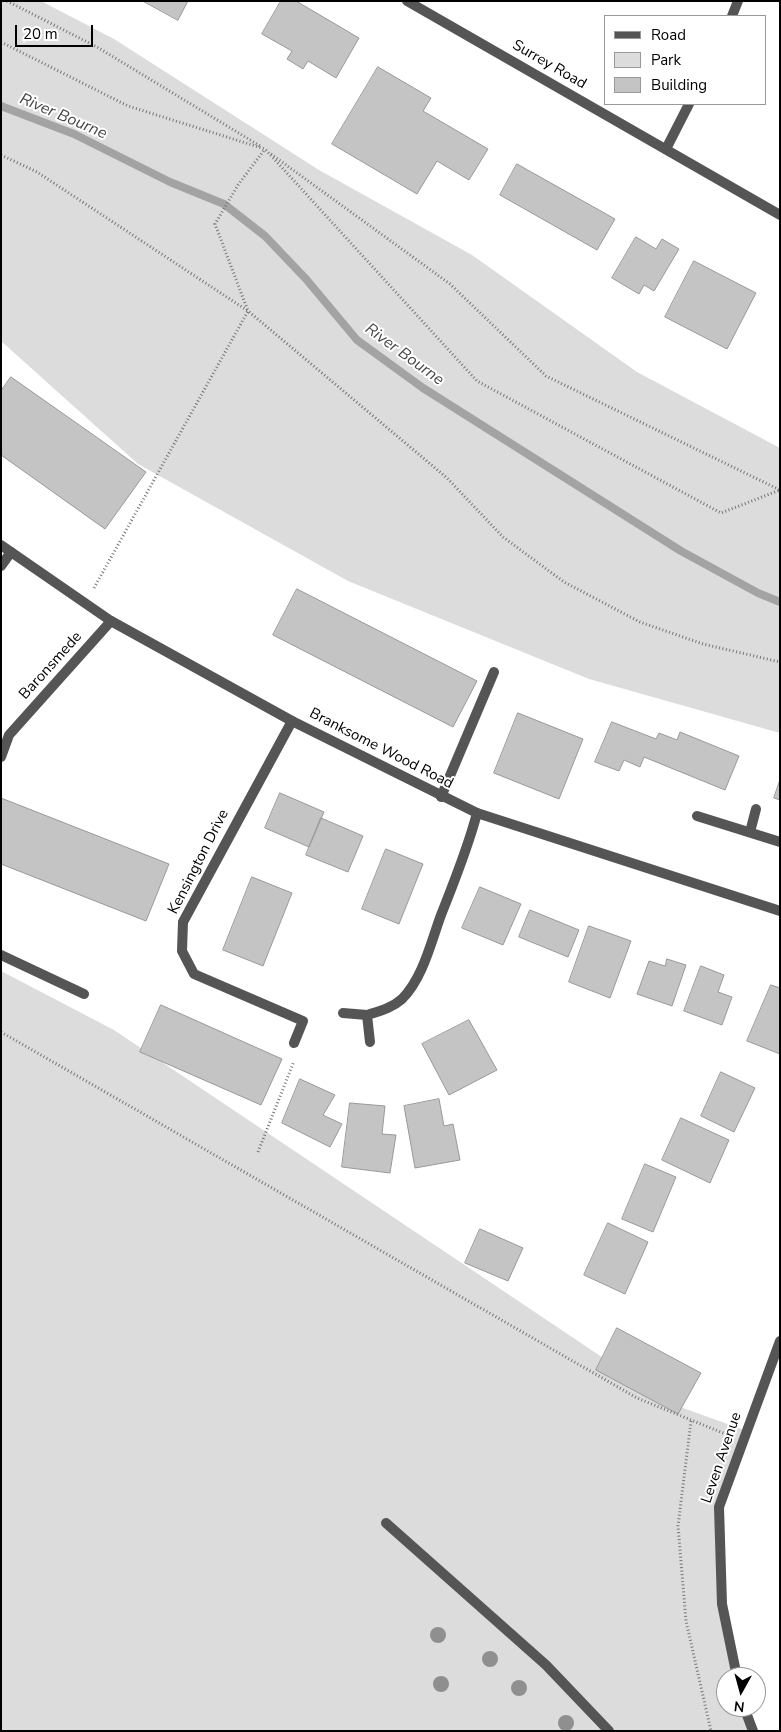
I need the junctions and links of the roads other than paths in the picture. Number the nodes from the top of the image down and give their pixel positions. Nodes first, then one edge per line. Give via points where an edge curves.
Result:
1 (407, 1) edge
2 (738, 1) edge
3 (732, 15) edge
4 (688, 105) edge
5 (666, 149) junction
6 (780, 215) edge
7 (1, 545) edge
8 (11, 552) junction
9 (1, 566) edge
10 (111, 621) junction
11 (494, 672) dead end
12 (292, 721) junction
13 (1, 757) edge
14 (442, 797) junction
15 (756, 809) dead end
16 (477, 813) junction
17 (697, 816) dead end
18 (750, 832) junction
19 (780, 842) edge
20 (780, 911) edge
21 (1, 955) edge
22 (84, 994) dead end
23 (343, 1013) dead end
24 (367, 1015) junction
25 (370, 1042) dead end
26 (294, 1043) road end
27 (780, 1341) edge
28 (386, 1523) dead end
29 (735, 1667) edge
30 (748, 1717) edge
31 (609, 1731) edge
32 (753, 1731) edge

1 - 5 street, Surrey Road
2 - 3 street
4 - 5 street
5 - 6 street, Surrey Road
7 - 8 street, Branksome Wood Road
8 - 9 street
8 - 10 street, Branksome Wood Road
10 - 12 street, Branksome Wood Road
10 - 13 street, Baronsmede via 9,735
11 - 14 street
12 - 14 street, Branksome Wood Road
12 - 26 street, Kensington Drive via 183,922 182,951 194,974 303,1021
14 - 16 street, Branksome Wood Road
15 - 18 street
16 - 20 street, Branksome Wood Road
16 - 24 street via 426,956 413,983 390,1008
17 - 18 street
18 - 19 street
21 - 22 street
23 - 24 street
24 - 25 street
27 - 29 street, Leven Avenue via 718,1508 722,1604
28 - 31 street via 546,1665
30 - 32 street

